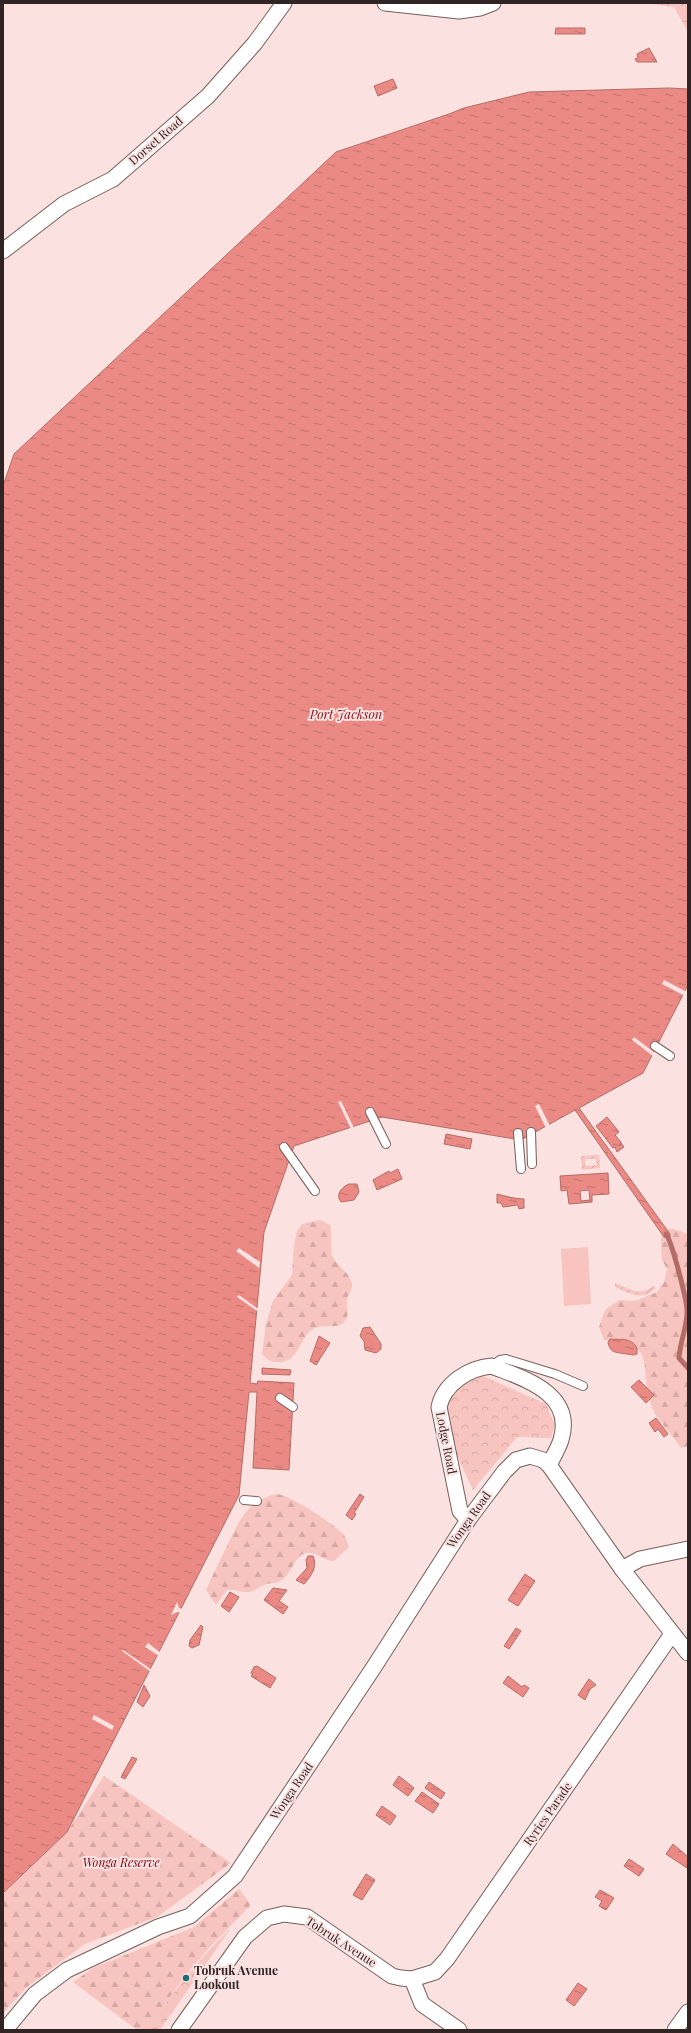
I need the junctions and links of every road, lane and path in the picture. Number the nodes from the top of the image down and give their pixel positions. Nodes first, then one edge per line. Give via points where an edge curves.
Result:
1 (284, 3) edge
2 (385, 3) edge
3 (493, 3) edge
4 (3, 251) edge
5 (655, 1046) dead end
6 (670, 1056) dead end
7 (370, 1112) dead end
8 (531, 1132) dead end
9 (518, 1133) dead end
10 (386, 1144) dead end
11 (284, 1147) dead end
12 (532, 1164) dead end
13 (521, 1169) dead end
14 (315, 1191) dead end
15 (492, 1366) junction
16 (583, 1386) dead end
17 (280, 1398) dead end
18 (293, 1407) dead end
19 (549, 1465) junction
20 (244, 1500) dead end
21 (257, 1501) dead end
22 (468, 1520) junction
23 (688, 1549) edge
24 (622, 1569) junction
25 (672, 1634) junction
26 (688, 1653) edge
27 (412, 1979) junction
28 (688, 2012) edge
29 (5, 2030) edge
30 (179, 2030) edge
31 (459, 2030) edge
32 (674, 2030) edge

1 - 4 street, Dorset Road via 255,43 208,96 113,179 64,204
2 - 3 street via 459,11
5 - 6 lane
7 - 10 lane
8 - 12 lane
9 - 13 lane
11 - 14 lane
15 - 16 lane via 506,1359 555,1374
15 - 19 street via 534,1383 554,1399 559,1408 562,1426 561,1439
15 - 22 street, Lodge Road via 475,1370 458,1379 441,1398 439,1407 460,1511
17 - 18 lane
19 - 22 street, Wonga Road via 530,1456 516,1460
19 - 24 street
20 - 21 lane
22 - 29 street, Wonga Road via 235,1876 190,1916 158,1927 67,1970 35,1994
23 - 24 street via 640,1559
24 - 25 street
25 - 26 street
25 - 27 street, Ryries Parade via 447,1959 435,1972
27 - 30 street, Tobruk Avenue via 392,1976 307,1918 284,1914 267,1918 245,1937
27 - 31 street via 422,2004
28 - 32 street

